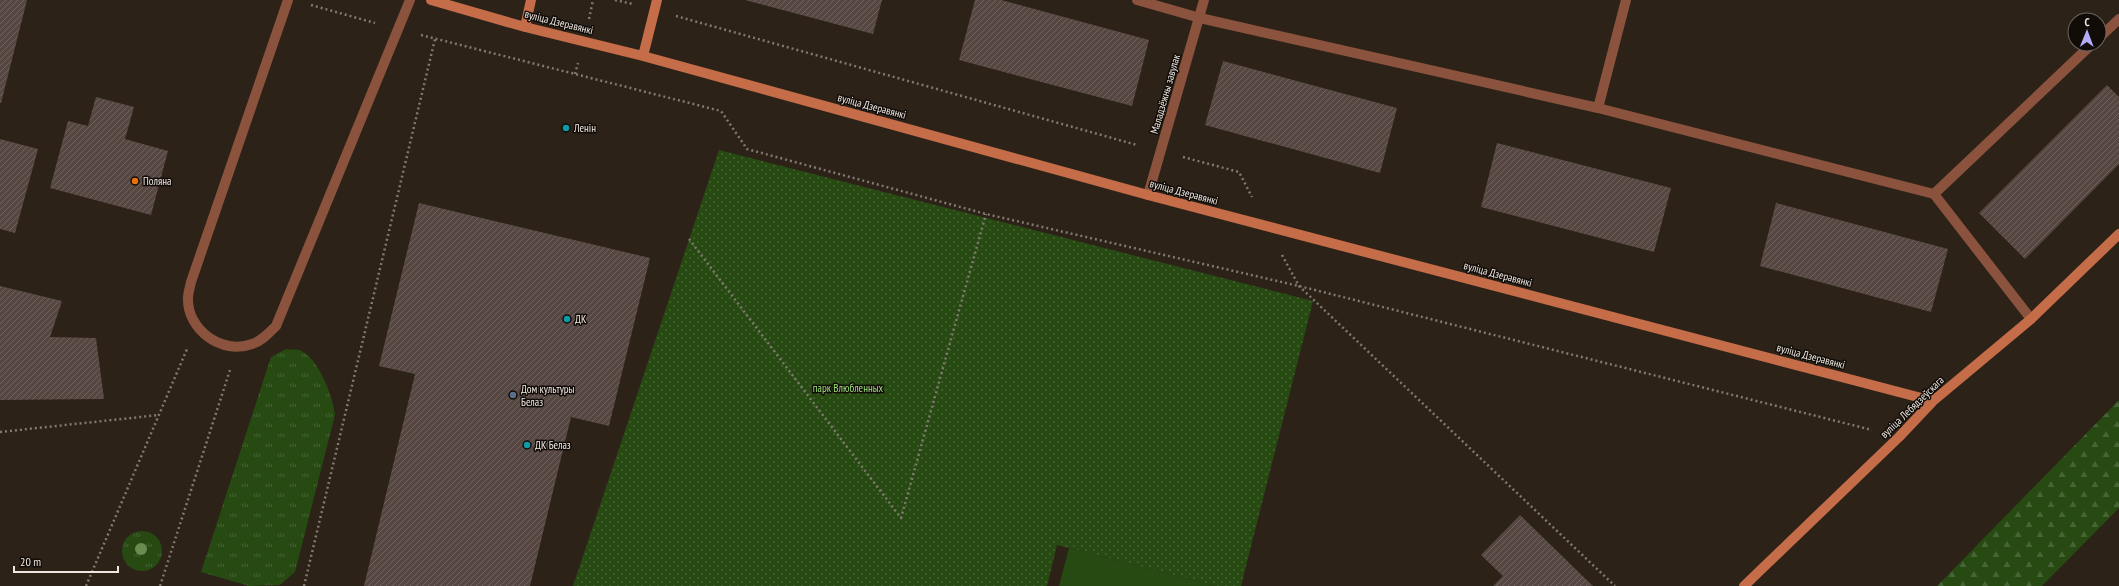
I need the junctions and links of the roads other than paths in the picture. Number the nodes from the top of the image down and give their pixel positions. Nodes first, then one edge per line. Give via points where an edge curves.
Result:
1 (288, 0) edge
2 (410, 0) edge
3 (431, 0) edge
4 (531, 0) edge
5 (1138, 0) edge
6 (1204, 0) edge
7 (1626, 0) edge
8 (656, 5) edge
9 (1200, 18) junction
10 (2119, 19) edge
11 (525, 27) junction
12 (2107, 30) edge
13 (2084, 52) edge
14 (643, 56) junction
15 (1598, 108) junction
16 (1934, 194) junction
17 (1148, 195) junction
18 (2119, 234) edge
19 (2031, 319) junction
20 (1933, 401) junction
21 (1744, 586) edge

1 - 2 street via 191,282 188,298 190,313 197,327 208,337 222,344 237,347 252,344 266,337 276,326
3 - 11 street, вуліца Дзеравянкі
4 - 11 street
5 - 9 street
6 - 9 street, Маладзёжны завулак
7 - 15 street
8 - 14 street
9 - 15 street
9 - 17 street, Маладзёжны завулак
10 - 12 street
11 - 14 street, вуліца Дзеравянкі
13 - 16 street
14 - 17 street, вуліца Дзеравянкі
15 - 16 street
16 - 19 street
17 - 20 street, вуліца Дзеравянкі
18 - 19 street, вуліца Лебядзеўскага
19 - 20 street, вуліца Лебядзеўскага
20 - 21 street, вуліца Лебядзеўскага

